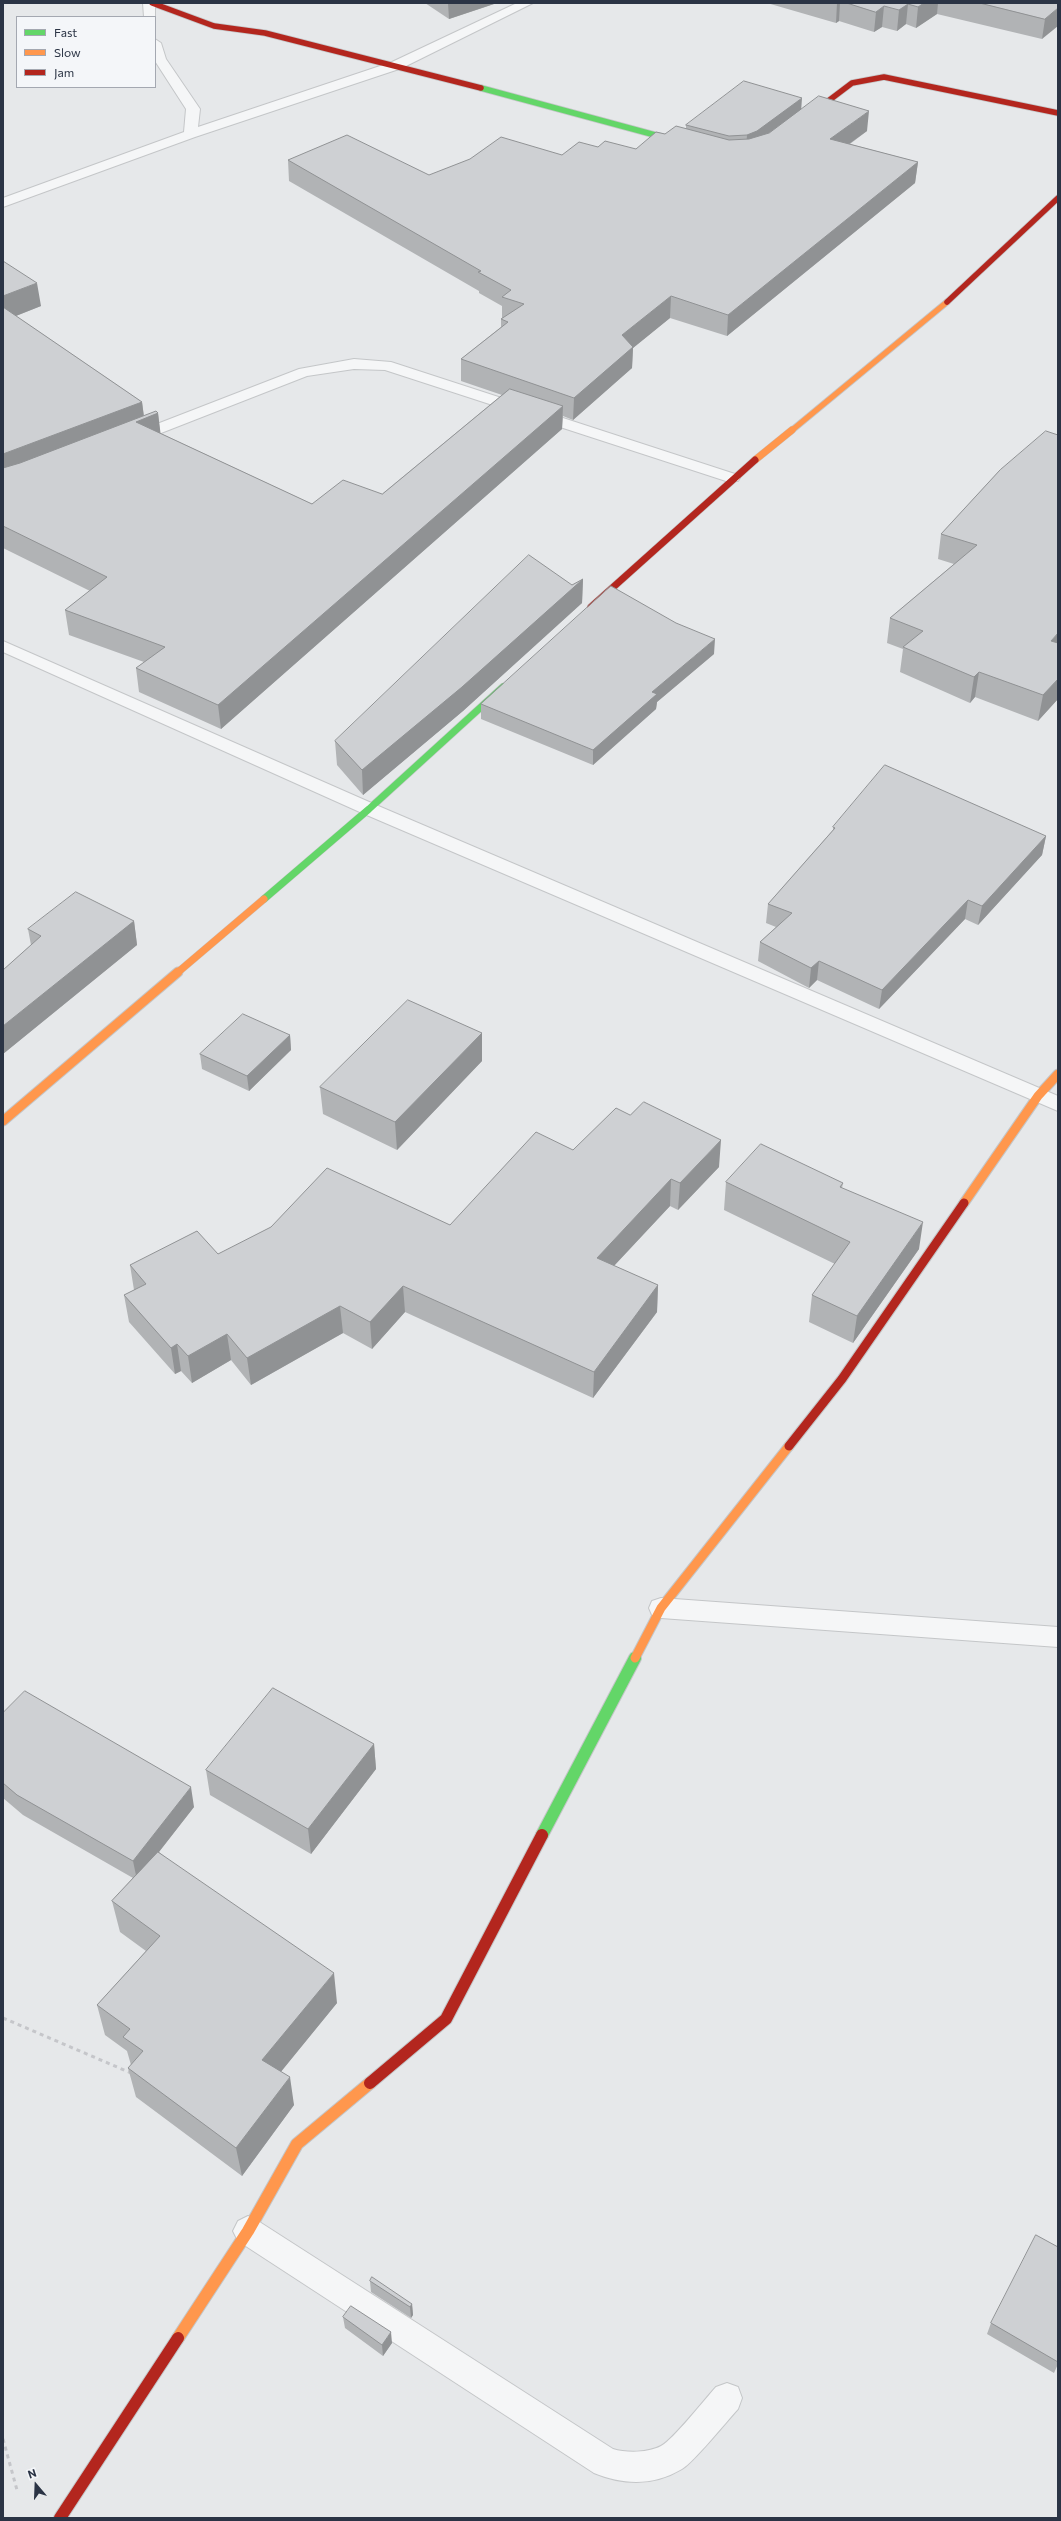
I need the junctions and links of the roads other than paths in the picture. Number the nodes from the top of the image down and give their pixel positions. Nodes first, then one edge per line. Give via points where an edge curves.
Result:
1 (149, 3) edge
2 (152, 3) edge
3 (527, 3) edge
4 (150, 16) edge
5 (156, 46) edge
6 (397, 65) junction
7 (1058, 113) edge
8 (801, 121) edge
9 (190, 134) junction
10 (690, 144) edge
11 (1058, 198) edge
12 (3, 203) edge
13 (120, 443) edge
14 (732, 478) junction
15 (585, 612) edge
16 (3, 646) edge
17 (509, 681) edge
18 (369, 809) junction
19 (1058, 1074) edge
20 (1038, 1096) junction
21 (1058, 1104) edge
22 (3, 1121) edge
23 (661, 1608) junction
24 (1058, 1637) edge
25 (248, 2231) junction
26 (727, 2398) dead end
27 (60, 2518) edge

1 - 4 street
2 - 6 street via 214,26 265,34
3 - 6 street
5 - 9 street via 160,59 193,109
6 - 9 street
6 - 10 street
7 - 8 street via 884,77 852,83
9 - 12 street
11 - 14 street via 938,310
13 - 14 street via 304,372 354,364 386,365
14 - 15 street
16 - 18 street
17 - 18 street
18 - 20 street
18 - 22 street
19 - 20 street
20 - 21 street
20 - 23 street via 842,1380
23 - 24 street
23 - 25 street via 446,2018 297,2144
25 - 26 street via 605,2462 621,2466 648,2466 672,2458
25 - 27 street

